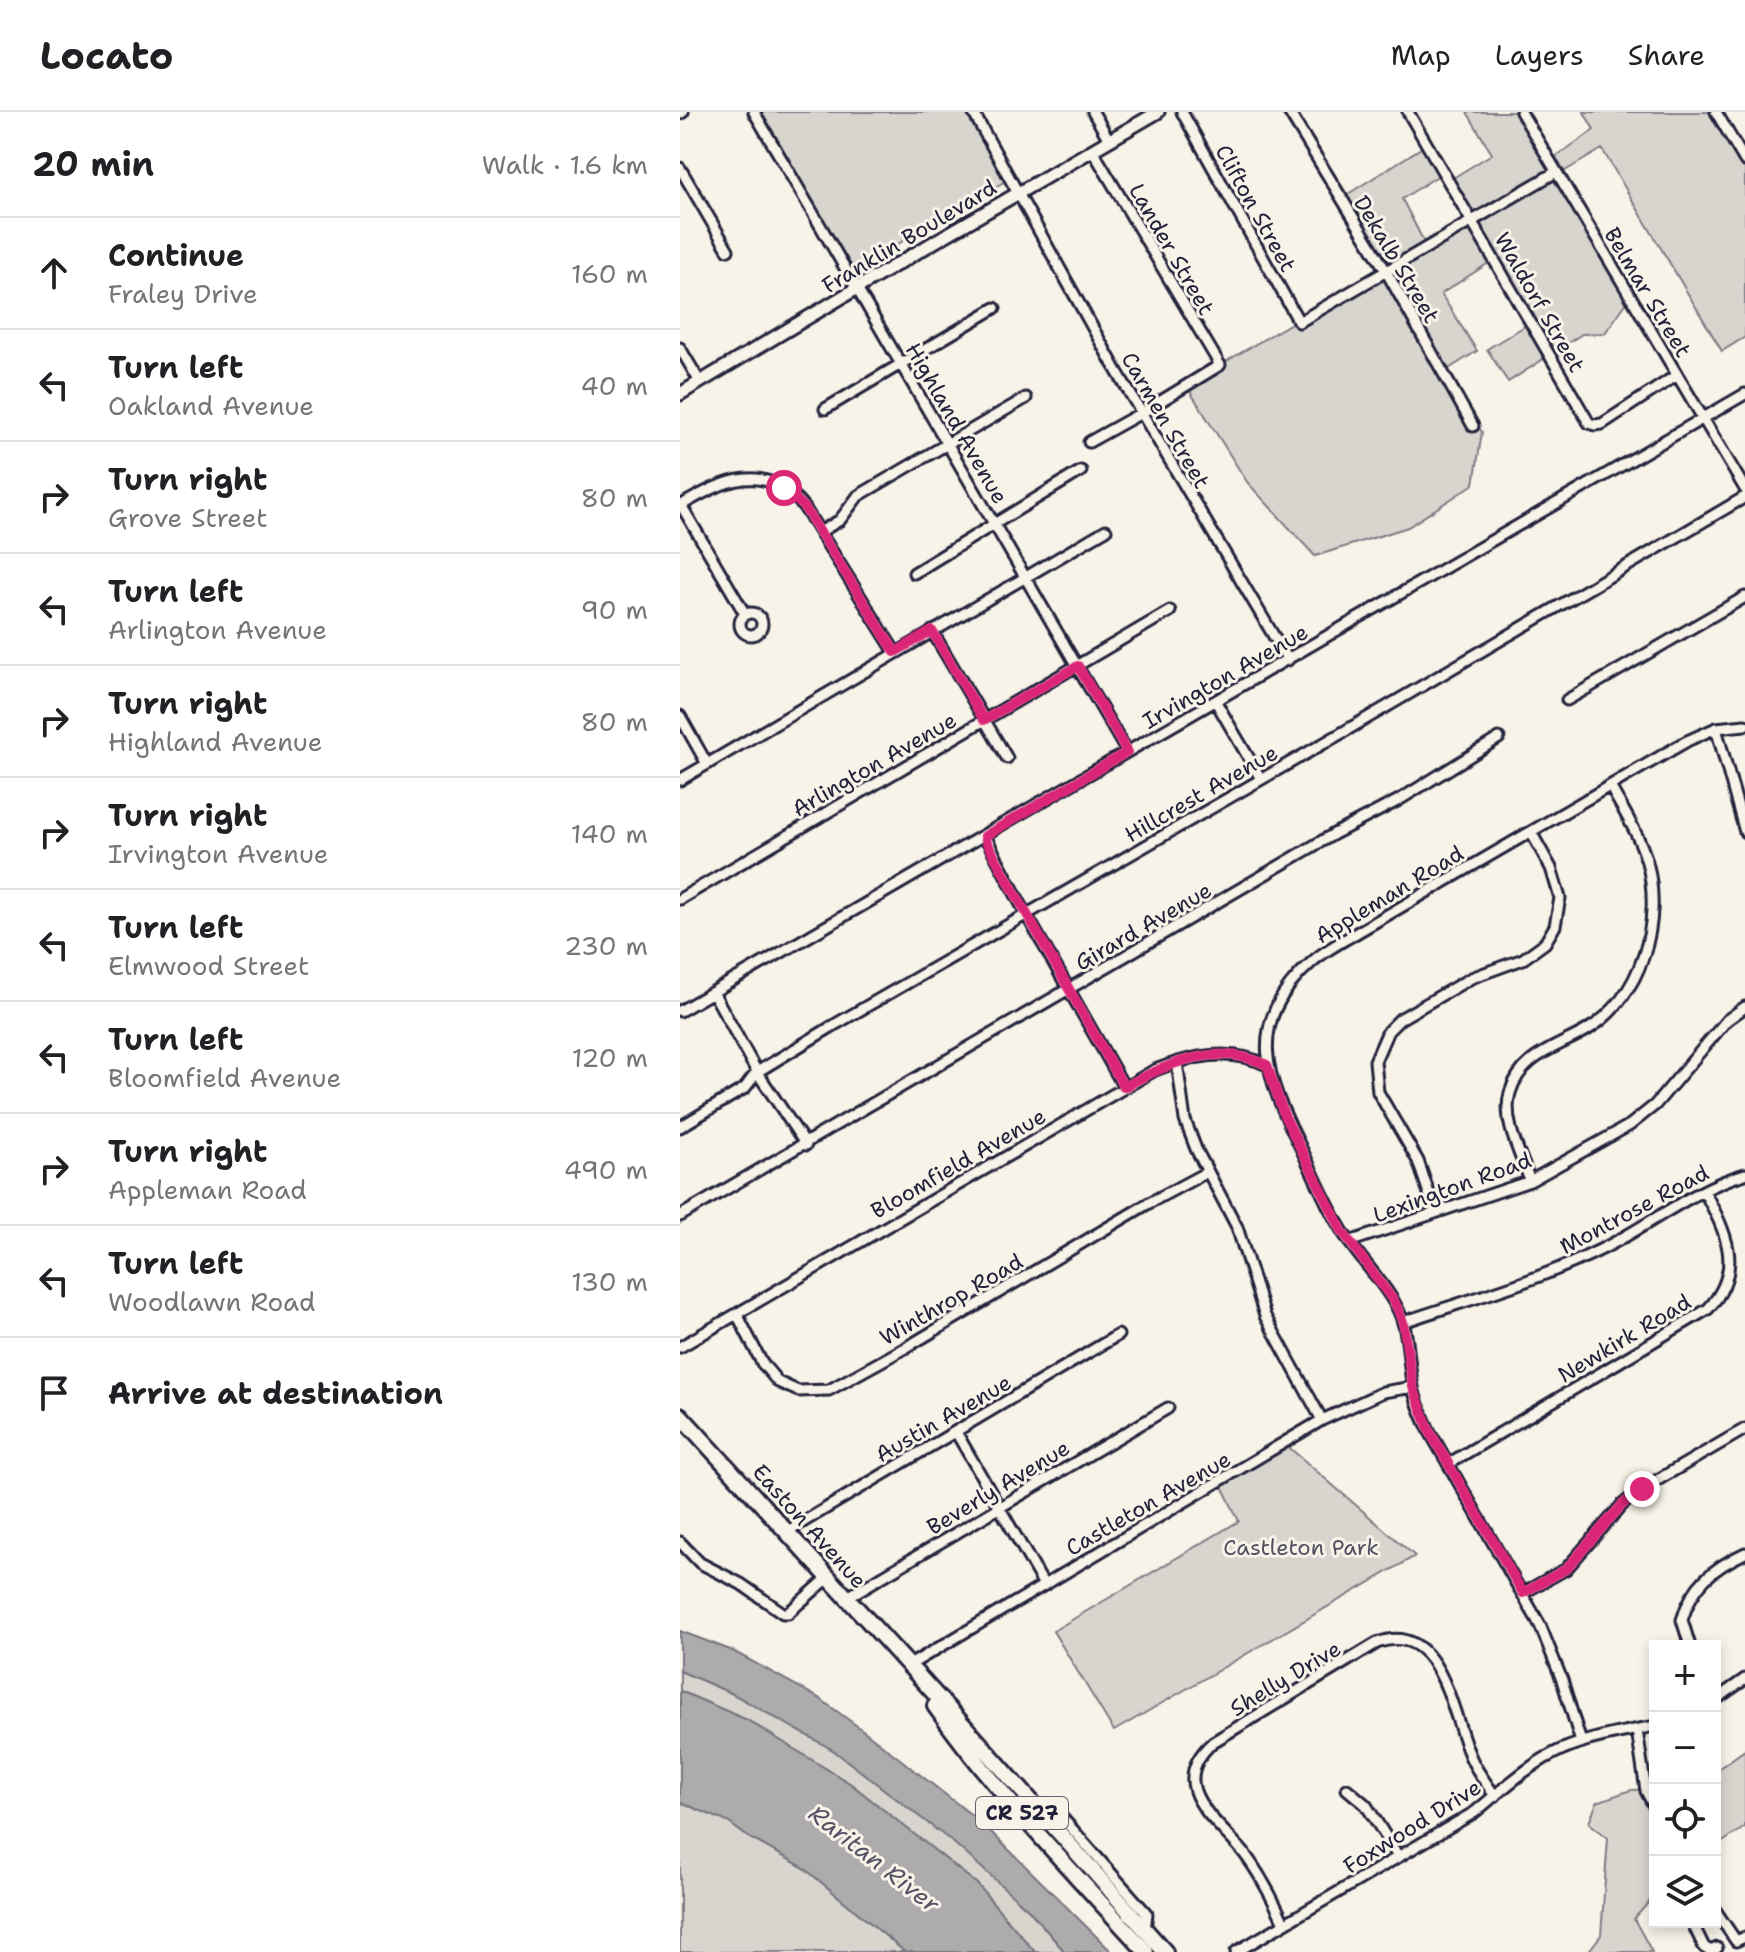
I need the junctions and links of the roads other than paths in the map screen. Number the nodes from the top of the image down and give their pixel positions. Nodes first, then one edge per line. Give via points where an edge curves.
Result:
1 (754, 112) edge
2 (973, 112) edge
3 (1093, 112) edge
4 (1158, 112) edge
5 (1182, 112) edge
6 (1289, 112) edge
7 (1408, 112) edge
8 (1521, 112) edge
9 (1716, 112) edge
10 (1109, 140) junction
11 (1093, 151) junction
12 (1745, 161) edge
13 (680, 168) edge
14 (1556, 172) junction
15 (1019, 194) junction
16 (1471, 221) junction
17 (728, 250) dead end
18 (1386, 271) junction
19 (858, 290) junction
20 (995, 308) dead end
21 (680, 348) edge
22 (902, 364) junction
23 (1677, 375) junction
24 (700, 382) junction
25 (680, 394) edge
26 (1745, 394) edge
27 (1026, 398) dead end
28 (825, 409) dead end
29 (1143, 412) junction
30 (1703, 419) junction
31 (1473, 426) dead end
32 (1089, 442) dead end
33 (948, 444) junction
34 (1081, 471) dead end
35 (1745, 489) edge
36 (1745, 497) edge
37 (680, 505) edge
38 (995, 524) junction
39 (1106, 530) dead end
40 (820, 532) junction
41 (914, 573) dead end
42 (1026, 575) junction
43 (1745, 597) edge
44 (1170, 611) dead end
45 (745, 614) dead end
46 (932, 631) junction
47 (895, 652) junction
48 (1288, 660) junction
49 (1078, 666) junction
50 (1567, 700) dead end
51 (1216, 702) junction
52 (680, 716) edge
53 (984, 720) junction
54 (1745, 725) edge
55 (1716, 728) junction
56 (1499, 738) dead end
57 (1127, 752) junction
58 (1007, 758) dead end
59 (707, 764) junction
60 (1261, 779) junction
61 (680, 780) edge
62 (1610, 786) junction
63 (1531, 832) junction
64 (1745, 832) edge
65 (985, 836) junction
66 (680, 898) edge
67 (1026, 914) junction
68 (1069, 990) junction
69 (713, 992) junction
70 (1745, 1007) edge
71 (680, 1011) edge
72 (1177, 1062) junction
73 (1267, 1065) junction
74 (757, 1072) junction
75 (1124, 1087) junction
76 (680, 1127) edge
77 (806, 1145) junction
78 (1207, 1172) junction
79 (1745, 1174) edge
80 (1530, 1181) junction
81 (1704, 1191) junction
82 (1435, 1211) junction
83 (680, 1216) edge
84 (1349, 1242) junction
85 (737, 1314) junction
86 (1403, 1322) junction
87 (1118, 1335) dead end
88 (680, 1347) edge
89 (1413, 1387) junction
90 (1168, 1408) dead end
91 (680, 1415) edge
92 (1322, 1420) junction
93 (1745, 1429) edge
94 (956, 1432) junction
95 (1448, 1464) junction
96 (1000, 1507) junction
97 (786, 1532) junction
98 (680, 1542) edge
99 (1745, 1553) edge
100 (828, 1578) junction
101 (1044, 1585) junction
102 (1523, 1593) junction
103 (846, 1598) junction
104 (1688, 1640) edge
105 (908, 1666) junction
106 (1745, 1679) edge
107 (1721, 1697) edge
108 (1649, 1727) edge
109 (1637, 1730) junction
110 (1581, 1742) junction
111 (1347, 1789) dead end
112 (1495, 1796) junction
113 (1649, 1797) edge
114 (1030, 1811) junction
115 (1398, 1856) junction
116 (1085, 1873) junction
117 (1721, 1917) edge
118 (1284, 1923) junction
119 (1695, 1928) edge
120 (1145, 1929) junction
121 (1741, 1939) edge
122 (1717, 1948) dead end
123 (1146, 1952) edge
124 (1165, 1952) edge
125 (1236, 1952) edge

1 - 19 street, Highland Avenue
2 - 15 street, Carmen Street
3 - 10 street
4 - 10 street, Franklin Boulevard
5 - 18 street, Clifton Street via 1299,322
6 - 18 street, Dekalb Street
7 - 16 street, Waldorf Street
8 - 14 street, Belmar Street
9 - 12 street
10 - 11 street, Franklin Boulevard
11 - 15 street, Franklin Boulevard
11 - 29 street, Lander Street via 1220,365
13 - 17 street
14 - 16 street
14 - 23 street, Belmar Street
15 - 19 street, Franklin Boulevard
15 - 29 street, Carmen Street
16 - 18 street
16 - 23 street, Waldorf Street via 1589,423 1602,424
18 - 31 street, Dekalb Street
19 - 22 street, Highland Avenue
19 - 24 street, Franklin Boulevard
20 - 22 street
21 - 24 street
22 - 28 street
22 - 33 street, Highland Avenue
23 - 30 street, Belmar Street
24 - 25 street, Franklin Boulevard
26 - 30 street, Irvington Avenue
27 - 33 street
29 - 32 street
29 - 48 street, Carmen Street
30 - 35 street, Belmar Street
30 - 48 street, Irvington Avenue
33 - 38 street, Highland Avenue
33 - 40 street via 858,496 840,520
34 - 38 street
36 - 60 street, Hillcrest Avenue
37 - 40 street via 725,481 768,480 796,497
37 - 45 street
38 - 41 street
38 - 42 street, Highland Avenue
39 - 42 street
40 - 47 street
42 - 46 street
42 - 49 street, Highland Avenue
43 - 50 street
44 - 49 street, Arlington Avenue
46 - 47 street
46 - 53 street
47 - 59 street
48 - 51 street, Irvington Avenue
49 - 53 street, Arlington Avenue
49 - 57 street, Highland Avenue
51 - 57 street, Irvington Avenue
51 - 60 street
52 - 59 street
53 - 58 street
53 - 66 street, Arlington Avenue
54 - 55 street, Appleman Road
55 - 62 street, Appleman Road
55 - 64 street
56 - 68 street, Girard Avenue
57 - 65 street, Irvington Avenue
59 - 61 street
60 - 67 street, Hillcrest Avenue
62 - 63 street, Appleman Road
62 - 80 street via 1647,863 1652,890 1649,936 1623,997 1587,1030 1531,1060 1514,1082 1509,1123
63 - 73 street, Appleman Road via 1313,961 1278,1004
63 - 82 street via 1560,898 1555,926 1545,943 1400,1019 1388,1031 1375,1061 1378,1092 1418,1161
65 - 67 street
65 - 69 street, Irvington Avenue
67 - 68 street
67 - 74 street, Hillcrest Avenue
68 - 75 street
68 - 77 street, Girard Avenue
69 - 71 street, Irvington Avenue
69 - 74 street
70 - 80 street, Lexington Road via 1727,1020 1655,1105 1630,1125
72 - 73 street, Bloomfield Avenue via 1234,1055
72 - 75 street, Bloomfield Avenue
72 - 78 street via 1185,1120
73 - 84 street, Appleman Road via 1284,1115
74 - 76 street, Hillcrest Avenue via 745,1088
74 - 77 street
75 - 85 street, Bloomfield Avenue
77 - 83 street, Girard Avenue
78 - 85 street, Winthrop Road via 829,1390 798,1391 778,1382
78 - 92 street via 1237,1227 1265,1316
79 - 81 street, Montrose Road
80 - 82 street, Lexington Road
81 - 86 street, Montrose Road via 1553,1271
81 - 95 street, Newkirk Road via 1724,1228 1730,1257 1708,1309
82 - 84 street, Lexington Road
84 - 86 street, Appleman Road
85 - 88 street, Bloomfield Avenue
86 - 89 street, Appleman Road
87 - 94 street, Austin Avenue
89 - 92 street, Castleton Avenue via 1383,1392
89 - 95 street, Appleman Road
90 - 96 street, Beverly Avenue
91 - 97 main road, Easton Avenue / CR 527
92 - 101 street, Castleton Avenue
93 - 102 street via 1642,1489 1566,1569
94 - 96 street
94 - 97 street, Austin Avenue
95 - 102 street, Appleman Road
96 - 101 street
96 - 103 street, Beverly Avenue
97 - 100 main road, Easton Avenue / CR 527
98 - 100 street via 700,1563 783,1613
99 - 104 street via 1696,1587 1682,1620
100 - 103 main road, Easton Avenue / CR 527
101 - 105 street, Castleton Avenue
102 - 110 street, Appleman Road via 1562,1680
103 - 105 main road, Easton Avenue / CR 527
105 - 114 main road, Easton Avenue / CR 527 via 956,1735
106 - 107 street
108 - 109 street, Foxwood Drive
109 - 110 street, Foxwood Drive
109 - 113 street
110 - 112 street, Foxwood Drive via 1549,1756
111 - 115 street via 1366,1805
112 - 115 street, Foxwood Drive
112 - 118 street, Shelly Drive via 1472,1761 1426,1650 1396,1638 1377,1643 1213,1742 1196,1763 1192,1777 1197,1799 1245,1854
114 - 116 main road, Easton Avenue / CR 527
114 - 120 street via 1051,1805 1147,1914
115 - 118 street, Foxwood Drive
116 - 120 main road, Easton Avenue / CR 527
116 - 123 main road, Easton Avenue / CR 527
117 - 121 street
118 - 125 street, Foxwood Drive
119 - 122 street via 1707,1950
120 - 124 main road, Easton Avenue / CR 527

